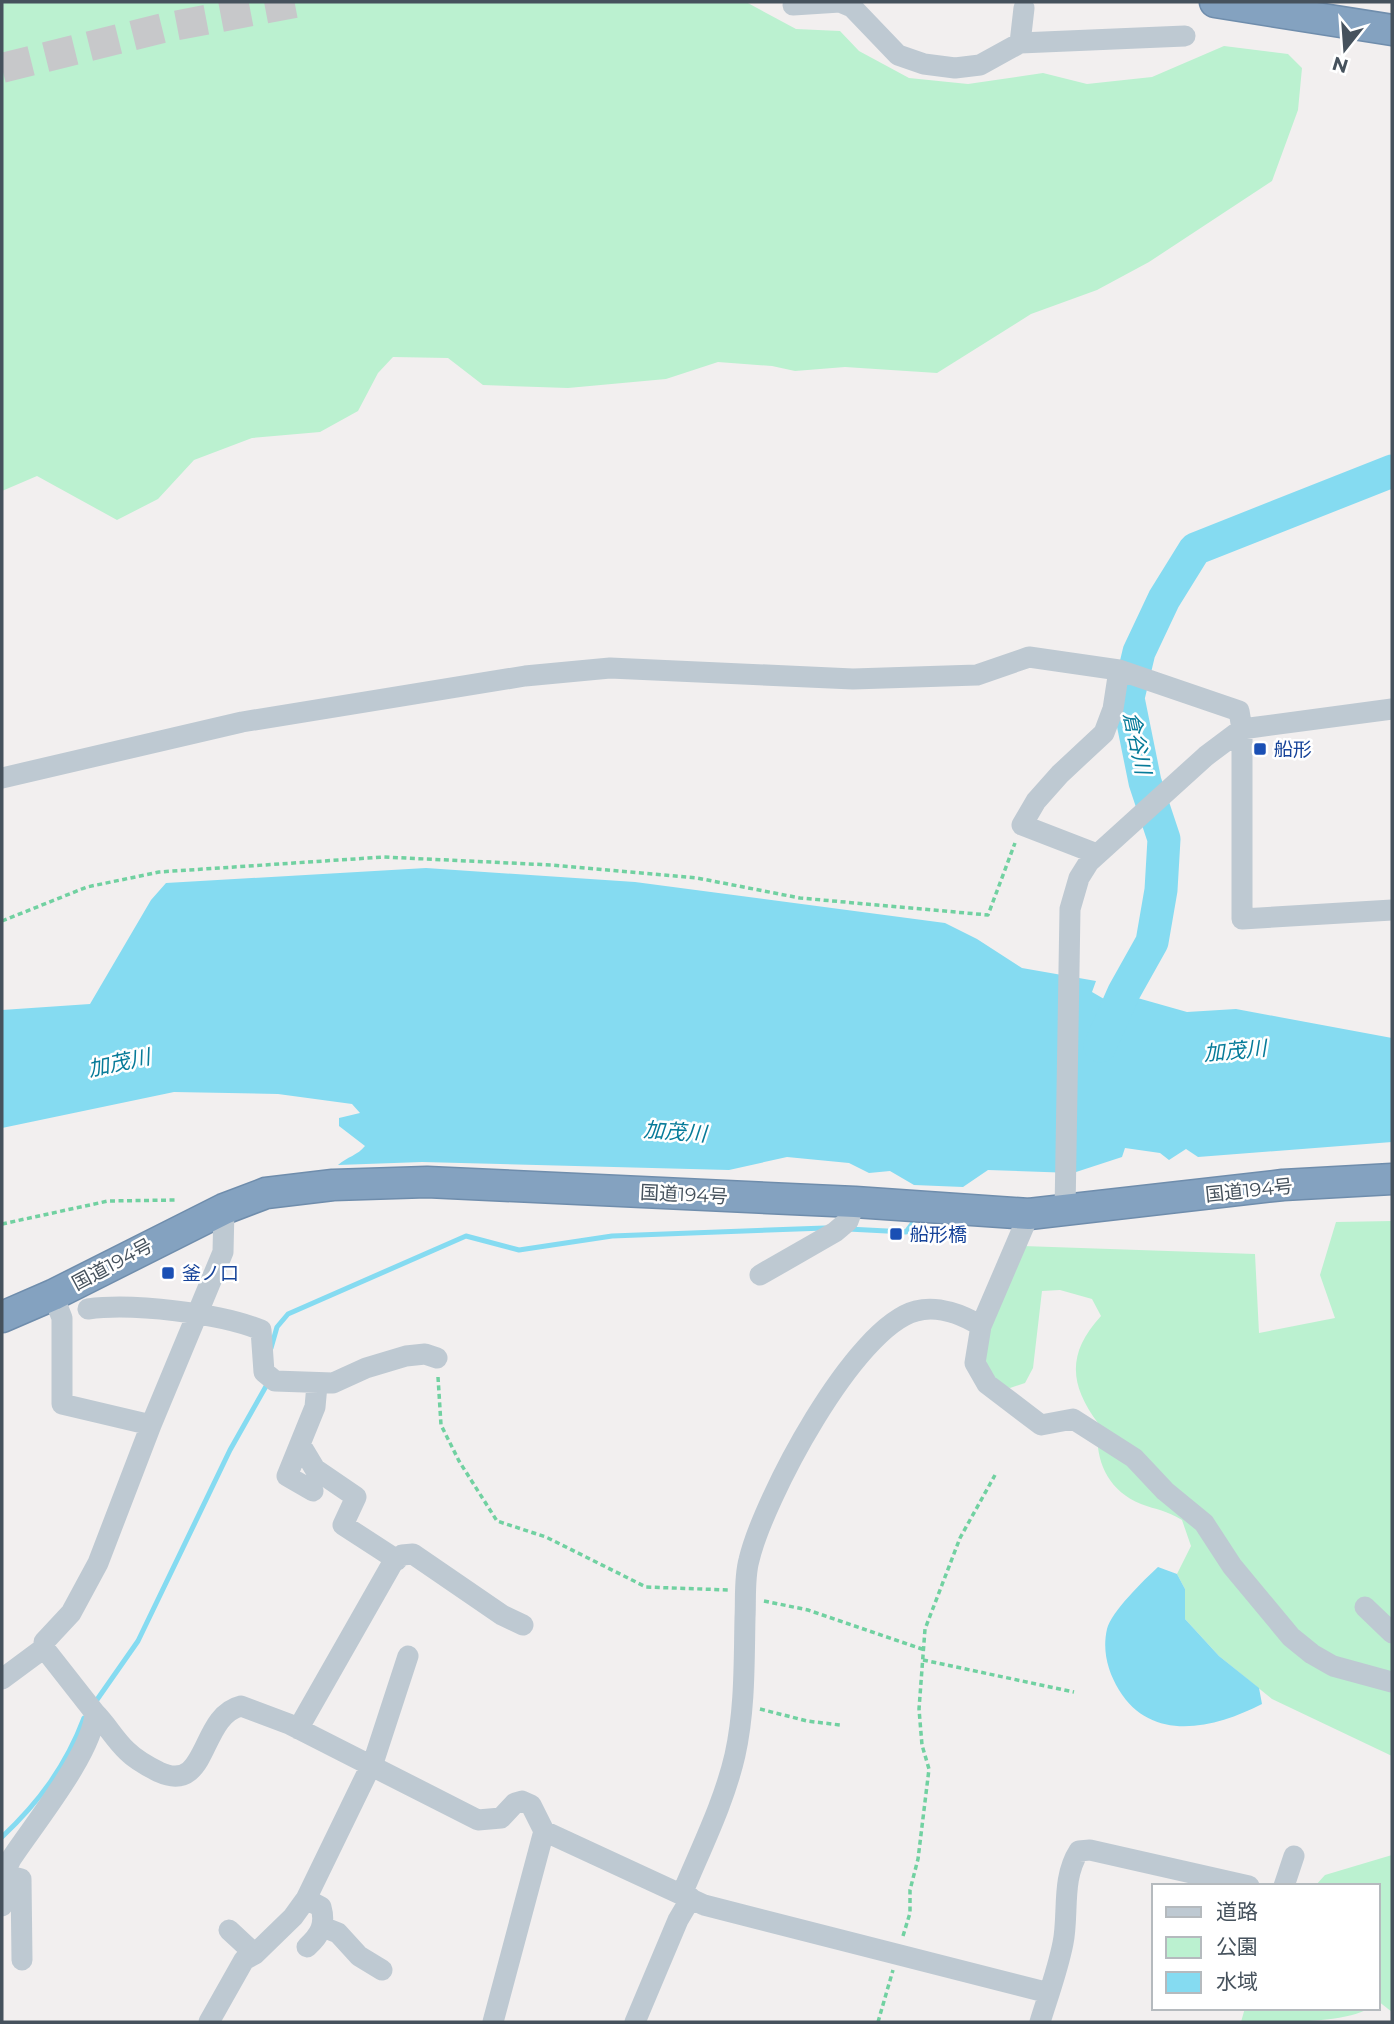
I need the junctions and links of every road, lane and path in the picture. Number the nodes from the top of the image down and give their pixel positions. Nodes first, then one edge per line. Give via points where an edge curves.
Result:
1 (1215, 2) edge
2 (793, 5) dead end
3 (1024, 8) dead end
4 (1392, 30) edge
5 (1185, 36) dead end
6 (1020, 43) junction
7 (1119, 670) junction
8 (1392, 709) edge
9 (1242, 729) junction
10 (2, 778) edge
11 (1022, 825) junction
12 (1097, 854) junction
13 (1392, 910) edge
14 (2, 921) edge
15 (1392, 1180) edge
16 (175, 1199) dead end
17 (855, 1202) junction
18 (1065, 1203) junction
19 (223, 1209) junction
20 (1029, 1214) junction
21 (2, 1224) edge
22 (760, 1275) dead end
23 (53, 1295) junction
24 (88, 1309) dead end
25 (195, 1316) junction
26 (2, 1317) edge
27 (981, 1326) junction
28 (438, 1358) joint
29 (317, 1385) junction
30 (150, 1425) junction
31 (300, 1444) junction
32 (995, 1475) dead end
33 (313, 1492) dead end
34 (397, 1560) junction
35 (746, 1596) junction
36 (1365, 1607) dead end
37 (523, 1625) dead end
38 (1392, 1633) edge
39 (44, 1648) junction
40 (922, 1649) junction
41 (408, 1656) dead end
42 (923, 1660) junction
43 (2, 1679) edge
44 (1392, 1682) edge
45 (1074, 1692) dead end
46 (743, 1705) junction
47 (95, 1713) junction
48 (840, 1725) dead end
49 (298, 1728) junction
50 (372, 1765) junction
51 (544, 1831) junction
52 (1294, 1856) dead end
53 (2, 1878) edge
54 (1240, 1884) edge
55 (1285, 1884) edge
56 (687, 1896) junction
57 (306, 1899) junction
58 (2, 1906) edge
59 (323, 1927) junction
60 (229, 1930) dead end
61 (307, 1947) dead end
62 (255, 1954) junction
63 (898, 1955) junction
64 (22, 1960) dead end
65 (382, 1970) dead end
66 (1049, 1993) junction
67 (209, 2022) edge
68 (493, 2022) edge
69 (635, 2022) edge
70 (878, 2022) edge
71 (1040, 2022) edge

1 - 4 highway
2 - 6 street via 840,2 852,7 898,55 924,64 980,65
3 - 6 street
5 - 6 street
7 - 9 street via 1239,711
7 - 10 street via 1029,657 963,676 853,679 610,668 525,676 242,722
7 - 11 street via 1104,733 1060,774
8 - 9 street
9 - 12 street
9 - 13 street via 1242,919
11 - 12 street
11 - 14 path via 988,915 800,898 697,878 384,857 159,872 87,887
12 - 18 street via 1076,886 1070,923
15 - 18 highway, 国道194号
16 - 21 path via 107,1201
17 - 19 highway, 国道194号 via 427,1182 266,1193
17 - 20 highway, 国道194号
17 - 22 street via 848,1221 835,1232
18 - 20 highway, 国道194号
19 - 23 highway, 国道194号
19 - 25 street via 223,1252
20 - 27 street
23 - 26 highway, 国道194号
23 - 30 street via 62,1318 62,1404
24 - 25 street via 134,1306
25 - 29 street via 241,1322 261,1330 264,1372 275,1381
25 - 30 street
27 - 35 street via 936,1309 916,1311 880,1335 855,1362 779,1480 748,1562
27 - 44 street via 975,1363 987,1384 1041,1425 1073,1419 1134,1458 1204,1523 1232,1566 1291,1637 1333,1666
28 - 29 street via 407,1356
28 - 35 path via 441,1425 497,1521 546,1537 646,1587 702,1587
29 - 31 street via 315,1407
30 - 39 street via 98,1563 71,1613 44,1642
31 - 33 street via 287,1476
31 - 34 street via 315,1469 356,1497 343,1525
32 - 40 path via 960,1538 925,1629
34 - 37 street via 413,1554
34 - 49 street
35 - 40 path via 808,1610
35 - 46 street
36 - 38 street
39 - 43 street
39 - 47 street
40 - 42 path
41 - 50 street
42 - 45 path
42 - 63 path via 919,1709 929,1769 910,1913
46 - 48 path
46 - 56 street via 734,1758
47 - 49 street via 125,1750 172,1778 189,1773 218,1719 234,1707 264,1713
47 - 53 street via 84,1751
49 - 50 street
50 - 51 street via 478,1821 501,1818 522,1801 531,1805
50 - 57 street
51 - 56 street
51 - 68 street
52 - 55 street
54 - 66 street via 1079,1851 1063,1911 1064,1941
56 - 63 street via 704,1905
56 - 69 street
57 - 59 street via 321,1907
57 - 62 street
58 - 64 street via 17,1878 21,1879
59 - 61 street
59 - 65 street via 338,1933 359,1956
60 - 62 street
62 - 67 street via 244,1960
63 - 66 street
63 - 70 path
66 - 71 street

